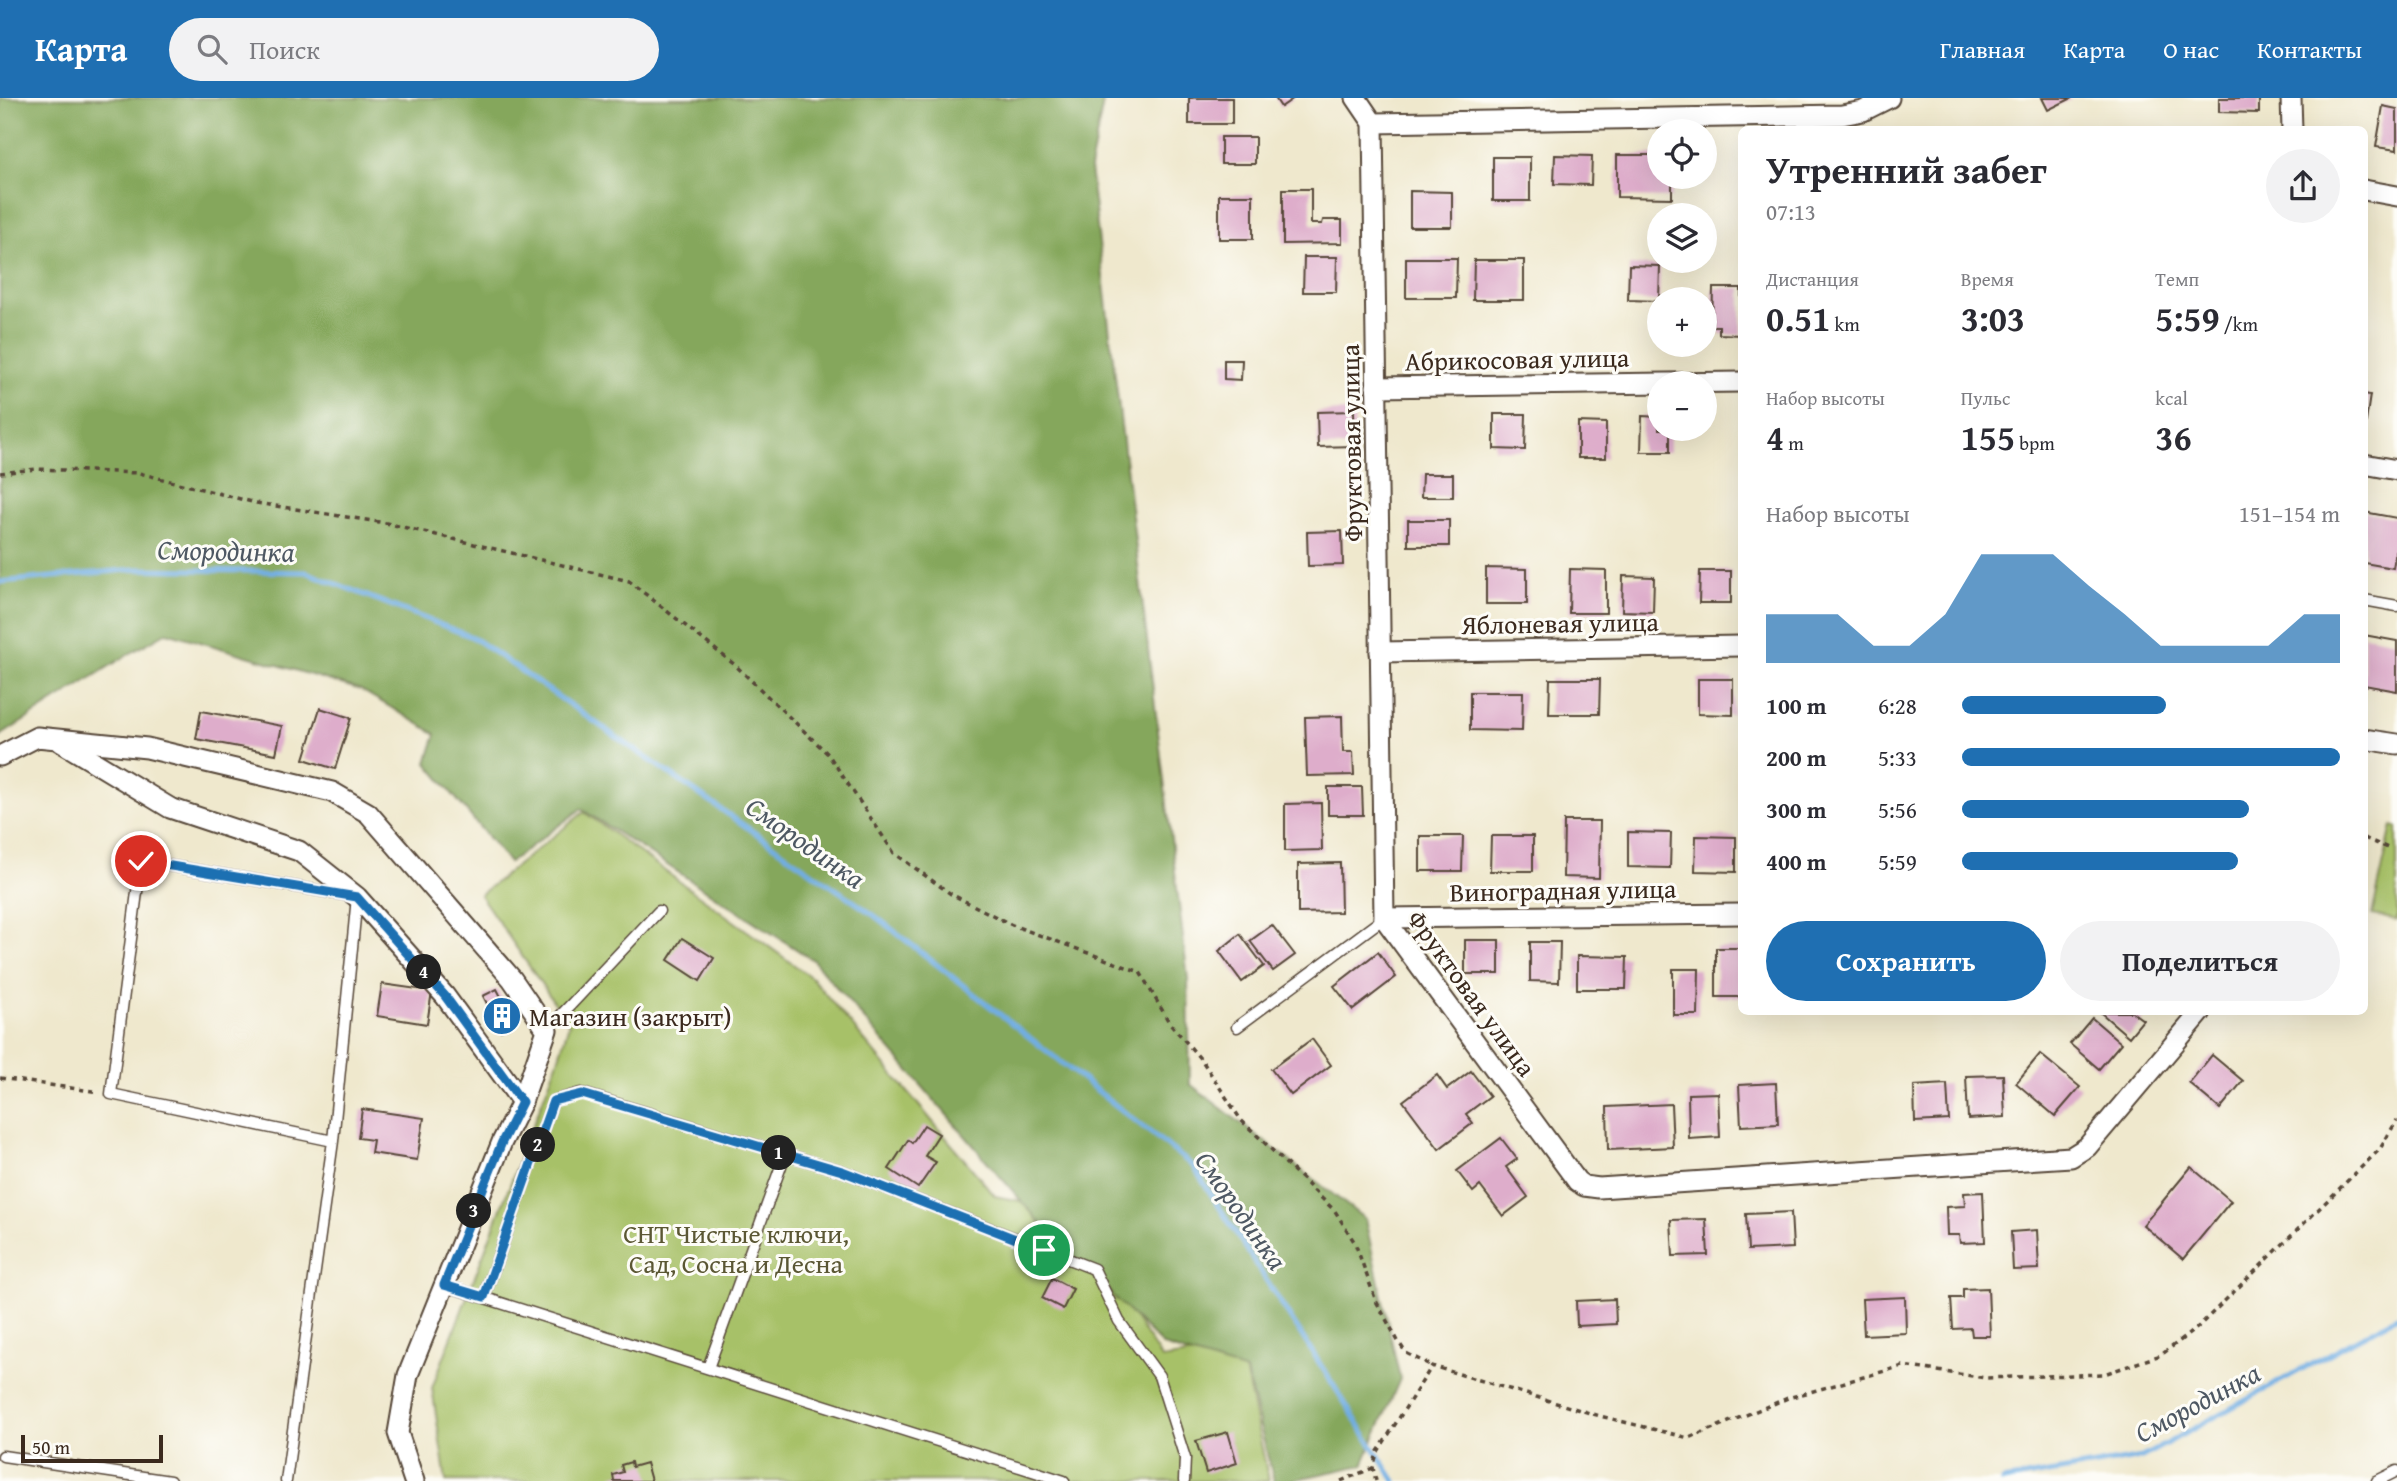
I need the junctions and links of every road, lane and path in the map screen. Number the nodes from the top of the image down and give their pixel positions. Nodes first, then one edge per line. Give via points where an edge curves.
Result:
1 (1356, 98) edge
2 (1889, 98) edge
3 (2291, 98) edge
4 (1373, 123) junction
5 (2292, 126) edge
6 (2368, 191) edge
7 (2397, 196) edge
8 (1738, 382) edge
9 (1376, 387) junction
10 (2368, 465) edge
11 (2397, 470) edge
12 (0, 473) edge
13 (2368, 601) edge
14 (2397, 606) edge
15 (1738, 646) edge
16 (1380, 652) junction
17 (54, 738) junction
18 (2368, 739) edge
19 (2397, 744) edge
20 (0, 756) edge
21 (2368, 840) edge
22 (2388, 848) dead end
23 (357, 897) junction
24 (659, 911) dead end
25 (1738, 914) edge
26 (1384, 918) junction
27 (2199, 1015) edge
28 (1237, 1027) dead end
29 (547, 1030) junction
30 (0, 1078) edge
31 (111, 1094) junction
32 (522, 1102) junction
33 (2397, 1121) edge
34 (334, 1141) junction
35 (785, 1154) junction
36 (444, 1285) junction
37 (484, 1297) junction
38 (1432, 1366) junction
39 (708, 1368) junction
40 (3, 1456) dead end
41 (1373, 1468) junction
42 (2397, 1471) edge
43 (170, 1481) edge
44 (286, 1481) edge
45 (414, 1481) edge
46 (1064, 1481) edge
47 (1184, 1481) edge
48 (1341, 1481) edge
49 (1376, 1481) edge
50 (2377, 1481) edge

1 - 4 street
2 - 4 street via 1842,115
3 - 5 street
4 - 9 street, Фруктовая улица
6 - 7 street
8 - 9 street, Абрикосовая улица
9 - 16 street, Фруктовая улица
10 - 11 street
12 - 38 path via 139,473 257,503 386,523 629,581 735,665 828,754 894,853 951,894 1012,925 1140,972 1169,1021 1241,1120 1335,1211 1355,1243 1376,1301 1398,1341 1406,1353
13 - 14 lane
15 - 16 street, Яблоневая улица
16 - 26 street, Фруктовая улица
17 - 20 street via 37,737
17 - 23 street via 170,808 299,851
17 - 29 street via 148,748 332,792 368,813 512,979
18 - 19 street
21 - 22 path
23 - 31 lane via 141,861
23 - 32 street via 445,996
23 - 34 lane
24 - 29 lane
25 - 26 street, Виноградная улица
26 - 27 street, Фруктовая улица via 1577,1181 1591,1188 2071,1157 2087,1147
26 - 28 lane
29 - 32 street
30 - 31 path
31 - 34 lane
32 - 36 street
33 - 38 path via 2379,1149 2197,1326 2161,1355 2104,1374 1986,1378 1903,1366 1788,1398 1689,1438
34 - 44 lane
35 - 37 lane via 582,1094 553,1101
35 - 39 lane
35 - 47 lane via 842,1171 1094,1269 1119,1321 1159,1376 1185,1458
36 - 37 lane
36 - 45 street via 408,1375 398,1433
37 - 39 lane
38 - 41 path via 1377,1453
39 - 46 lane
40 - 43 lane
41 - 48 path
41 - 49 path
42 - 50 lane

